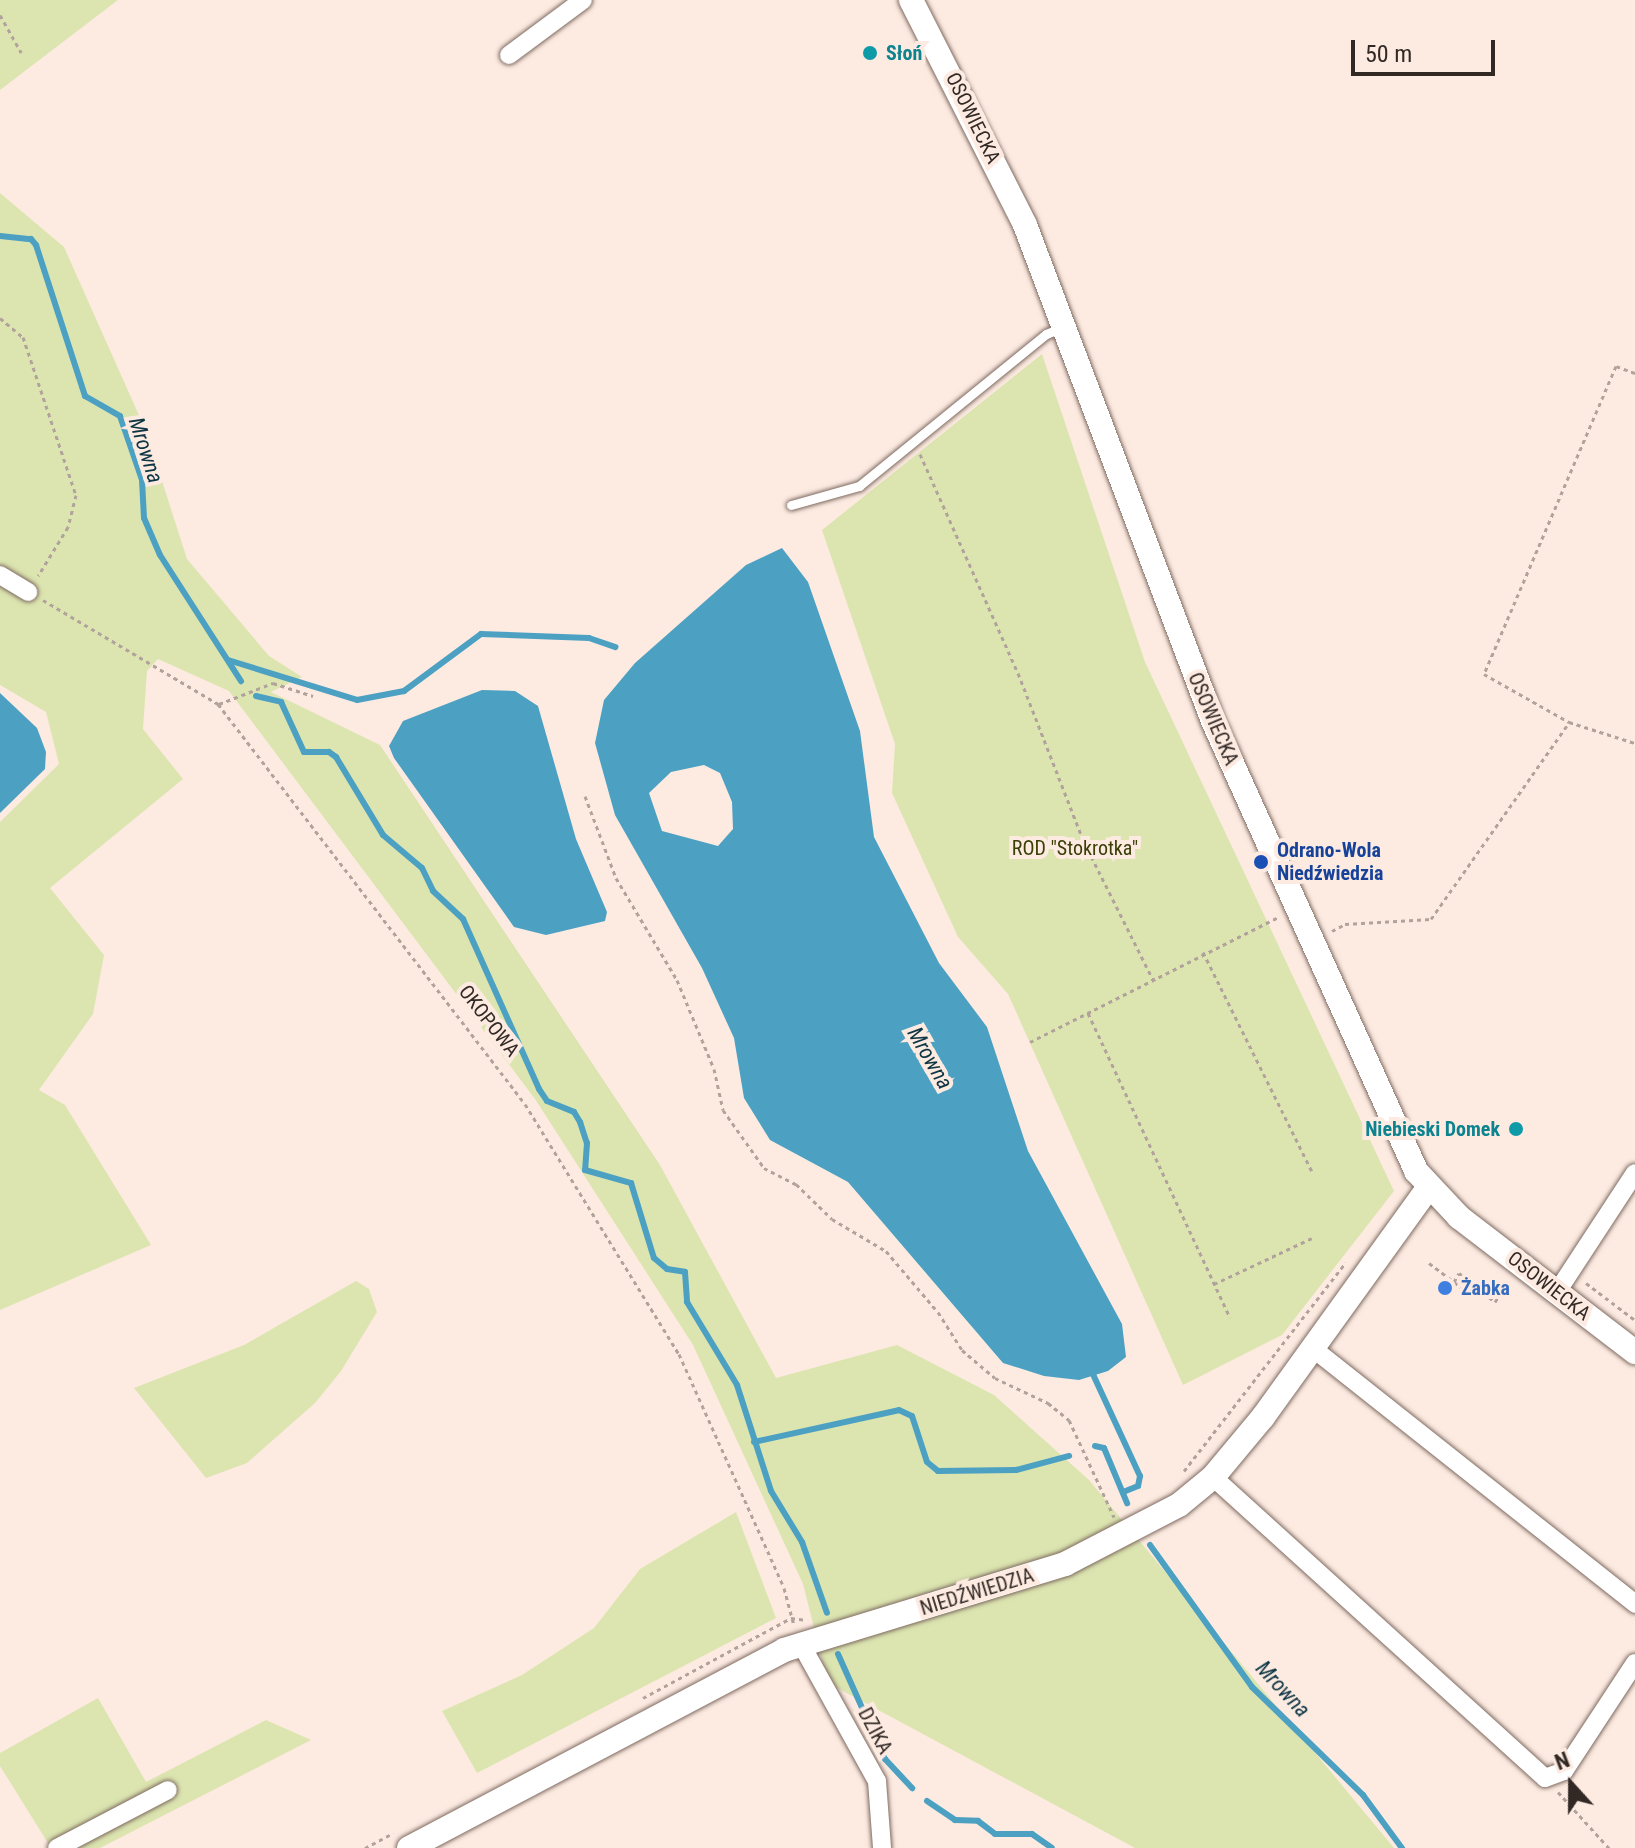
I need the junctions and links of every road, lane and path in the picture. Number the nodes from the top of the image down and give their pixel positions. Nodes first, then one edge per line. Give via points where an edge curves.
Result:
1 (583, 0) edge
2 (911, 0) edge
3 (0, 15) edge
4 (21, 52) dead end
5 (509, 55) dead end
6 (0, 318) edge
7 (1066, 326) junction
8 (1635, 373) edge
9 (913, 440) junction
10 (791, 505) dead end
11 (0, 575) edge
12 (28, 592) junction
13 (313, 696) dead end
14 (218, 704) junction
15 (1569, 722) junction
16 (1635, 743) edge
17 (585, 796) dead end
18 (1296, 908) junction
19 (1311, 941) junction
20 (1203, 952) junction
21 (1153, 980) junction
22 (1088, 1013) junction
23 (1030, 1042) dead end
24 (1312, 1172) dead end
25 (1635, 1173) edge
26 (1428, 1188) junction
27 (1312, 1238) dead end
28 (1357, 1252) dead end
29 (1429, 1263) dead end
30 (1503, 1267) dead end
31 (1454, 1282) junction
32 (1471, 1282) junction
33 (1563, 1283) junction
34 (1214, 1284) junction
35 (1489, 1285) junction
36 (1483, 1292) junction
37 (1230, 1317) dead end
38 (1635, 1320) edge
39 (1315, 1350) junction
40 (1635, 1352) edge
41 (1213, 1477) junction
42 (1175, 1484) dead end
43 (1121, 1539) junction
44 (1635, 1604) edge
45 (791, 1618) dead end
46 (801, 1644) junction
47 (1635, 1663) edge
48 (1545, 1778) junction
49 (168, 1790) dead end
50 (57, 1848) edge
51 (409, 1848) edge
52 (882, 1848) edge
53 (1609, 1848) edge

1 - 5 street
2 - 7 street, OSOWIECKA via 1025,225
3 - 4 path
6 - 12 path via 23,337 76,495 68,527
7 - 9 lane via 1046,334
7 - 18 street, OSOWIECKA via 1184,651
8 - 15 path via 1616,366 1484,674
9 - 10 lane via 859,486
9 - 21 path via 1018,673 1084,842
11 - 12 street
12 - 14 path, OKOPOWA
13 - 14 path via 273,683
14 - 45 path, OKOPOWA via 525,1104 679,1354 784,1588
15 - 16 path
15 - 19 path via 1431,919 1345,924
17 - 43 path via 616,878 677,980 714,1069 723,1110 764,1168 796,1184 832,1219 886,1251 938,1312 962,1350 995,1378 1048,1403 1069,1420 1109,1501
18 - 19 street, OSOWIECKA
18 - 20 path
19 - 26 street, OSOWIECKA
20 - 21 path
20 - 24 path
21 - 22 path
22 - 23 path
22 - 34 path
25 - 33 street
26 - 33 street, OSOWIECKA
26 - 39 street, NIEDŹWIEDZIA
27 - 34 path
28 - 42 path via 1199,1446
29 - 31 path
30 - 35 path
31 - 32 path via 1464,1290
31 - 32 path via 1459,1273
32 - 36 path
33 - 38 path
33 - 40 street, OSOWIECKA
34 - 37 path
35 - 36 path
35 - 36 path via 1500,1294 1495,1302
39 - 41 street, NIEDŹWIEDZIA
39 - 44 street
41 - 43 street, NIEDŹWIEDZIA via 1179,1505
41 - 48 street
43 - 46 street, NIEDŹWIEDZIA via 1005,1585
46 - 51 street, NIEDŹWIEDZIA
46 - 52 street, DZIKA via 877,1781
47 - 48 street via 1564,1771
48 - 53 path
49 - 50 street

